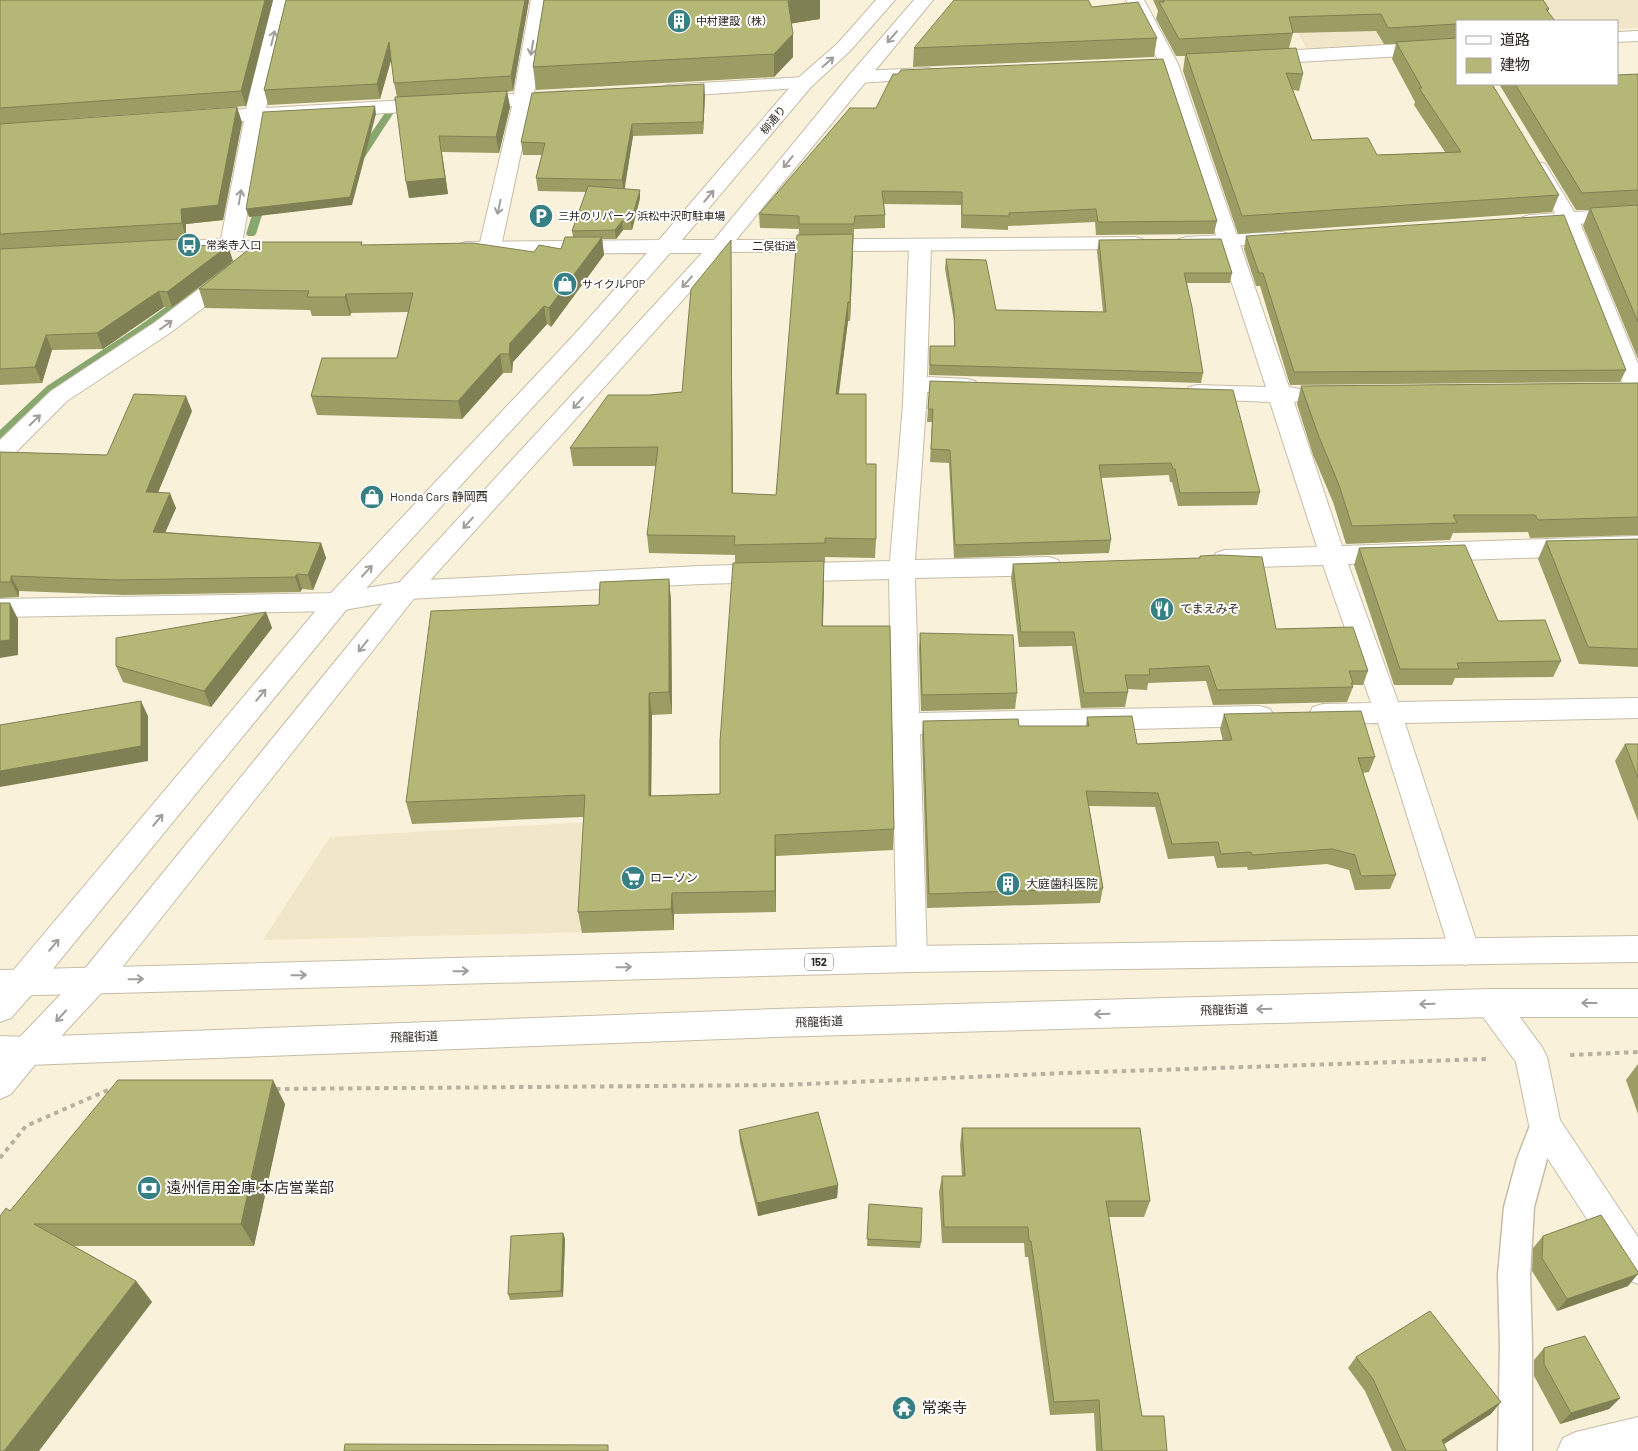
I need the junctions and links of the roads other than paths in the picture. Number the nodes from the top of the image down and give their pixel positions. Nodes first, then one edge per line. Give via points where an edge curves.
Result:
1 (282, 0) edge
2 (540, 0) edge
3 (886, 0) edge
4 (924, 0) edge
5 (1135, 0) edge
6 (1638, 36) edge
7 (1618, 37) edge
8 (1456, 47) edge
9 (1248, 59) edge
10 (1189, 63) edge
11 (1159, 64) junction
12 (945, 73) edge
13 (858, 77) junction
14 (804, 83) junction
15 (649, 92) edge
16 (581, 96) edge
17 (523, 99) junction
18 (255, 113) junction
19 (186, 118) edge
20 (1527, 148) edge
21 (1638, 214) edge
22 (1568, 218) junction
23 (1508, 222) edge
24 (1300, 237) edge
25 (1230, 242) junction
26 (231, 244) junction
27 (665, 246) junction
28 (720, 246) junction
29 (920, 246) junction
30 (442, 248) edge
31 (490, 248) junction
32 (154, 249) edge
33 (309, 249) edge
34 (262, 250) junction
35 (916, 384) junction
36 (985, 386) edge
37 (1633, 391) edge
38 (1172, 392) edge
39 (1320, 394) edge
40 (1280, 395) junction
41 (0, 454) edge
42 (1638, 545) edge
43 (1332, 555) junction
44 (1204, 560) edge
45 (1068, 565) edge
46 (902, 570) junction
47 (407, 590) junction
48 (338, 602) junction
49 (0, 608) edge
50 (1638, 708) edge
51 (1388, 712) junction
52 (907, 724) junction
53 (1638, 949) edge
54 (1465, 952) junction
55 (912, 959) junction
56 (94, 980) junction
57 (12, 983) edge
58 (1491, 1002) junction
59 (1638, 1002) edge
60 (0, 1008) edge
61 (14, 1051) edge
62 (0, 1084) edge
63 (1545, 1125) junction
64 (1638, 1267) edge
65 (1638, 1436) edge
66 (1514, 1451) edge
67 (1576, 1451) edge

18 -> 1 main road
2 -> 17 main road
14 -> 3 main road, 柳通り via 844,47
4 -> 13 main road
5 - 11 main road
6 - 7 main road
8 - 9 main road
10 - 11 main road
11 - 25 main road
12 - 13 main road
13 -> 28 main road
14 - 15 main road
27 -> 14 main road, 柳通り
16 - 17 main road
17 - 18 main road
17 -> 31 main road
18 - 19 main road
26 -> 18 main road
20 - 22 main road
21 - 22 main road
22 - 23 main road
22 - 37 main road
24 - 25 main road, 二俣街道
25 - 29 main road, 二俣街道
25 - 40 main road
26 - 32 main road
26 - 34 main road
27 - 28 main road, 二俣街道
27 - 31 main road, 二俣街道
48 -> 27 main road, 柳通り
28 - 29 main road, 二俣街道
28 -> 47 main road
29 - 35 main road
30 - 31 main road, 二俣街道
33 - 34 main road
41 -> 34 main road via 59,396 162,328
35 - 36 main road
35 - 46 main road
38 - 40 main road
39 - 40 main road
40 - 43 main road
42 - 43 main road
43 - 44 main road
43 - 51 main road
45 - 46 main road
46 - 47 main road via 700,575
46 - 52 main road
47 - 48 main road
47 -> 56 main road
48 - 49 main road
57 -> 48 main road, 柳通り
50 - 51 main road
51 - 52 main road
51 - 54 main road
52 - 55 main road
53 - 54 main road, 152
54 - 55 main road, 152
56 -> 55 main road, 152
56 - 57 main road, 152
56 -> 61 main road
57 - 60 main road, 柳通り
59 -> 58 main road, 飛龍街道
58 -> 61 main road, 飛龍街道 via 775,1023
58 - 63 main road via 1531,1057
61 - 62 main road
63 - 64 main road
63 - 66 lane via 1519,1207 1514,1275
65 - 67 main road

